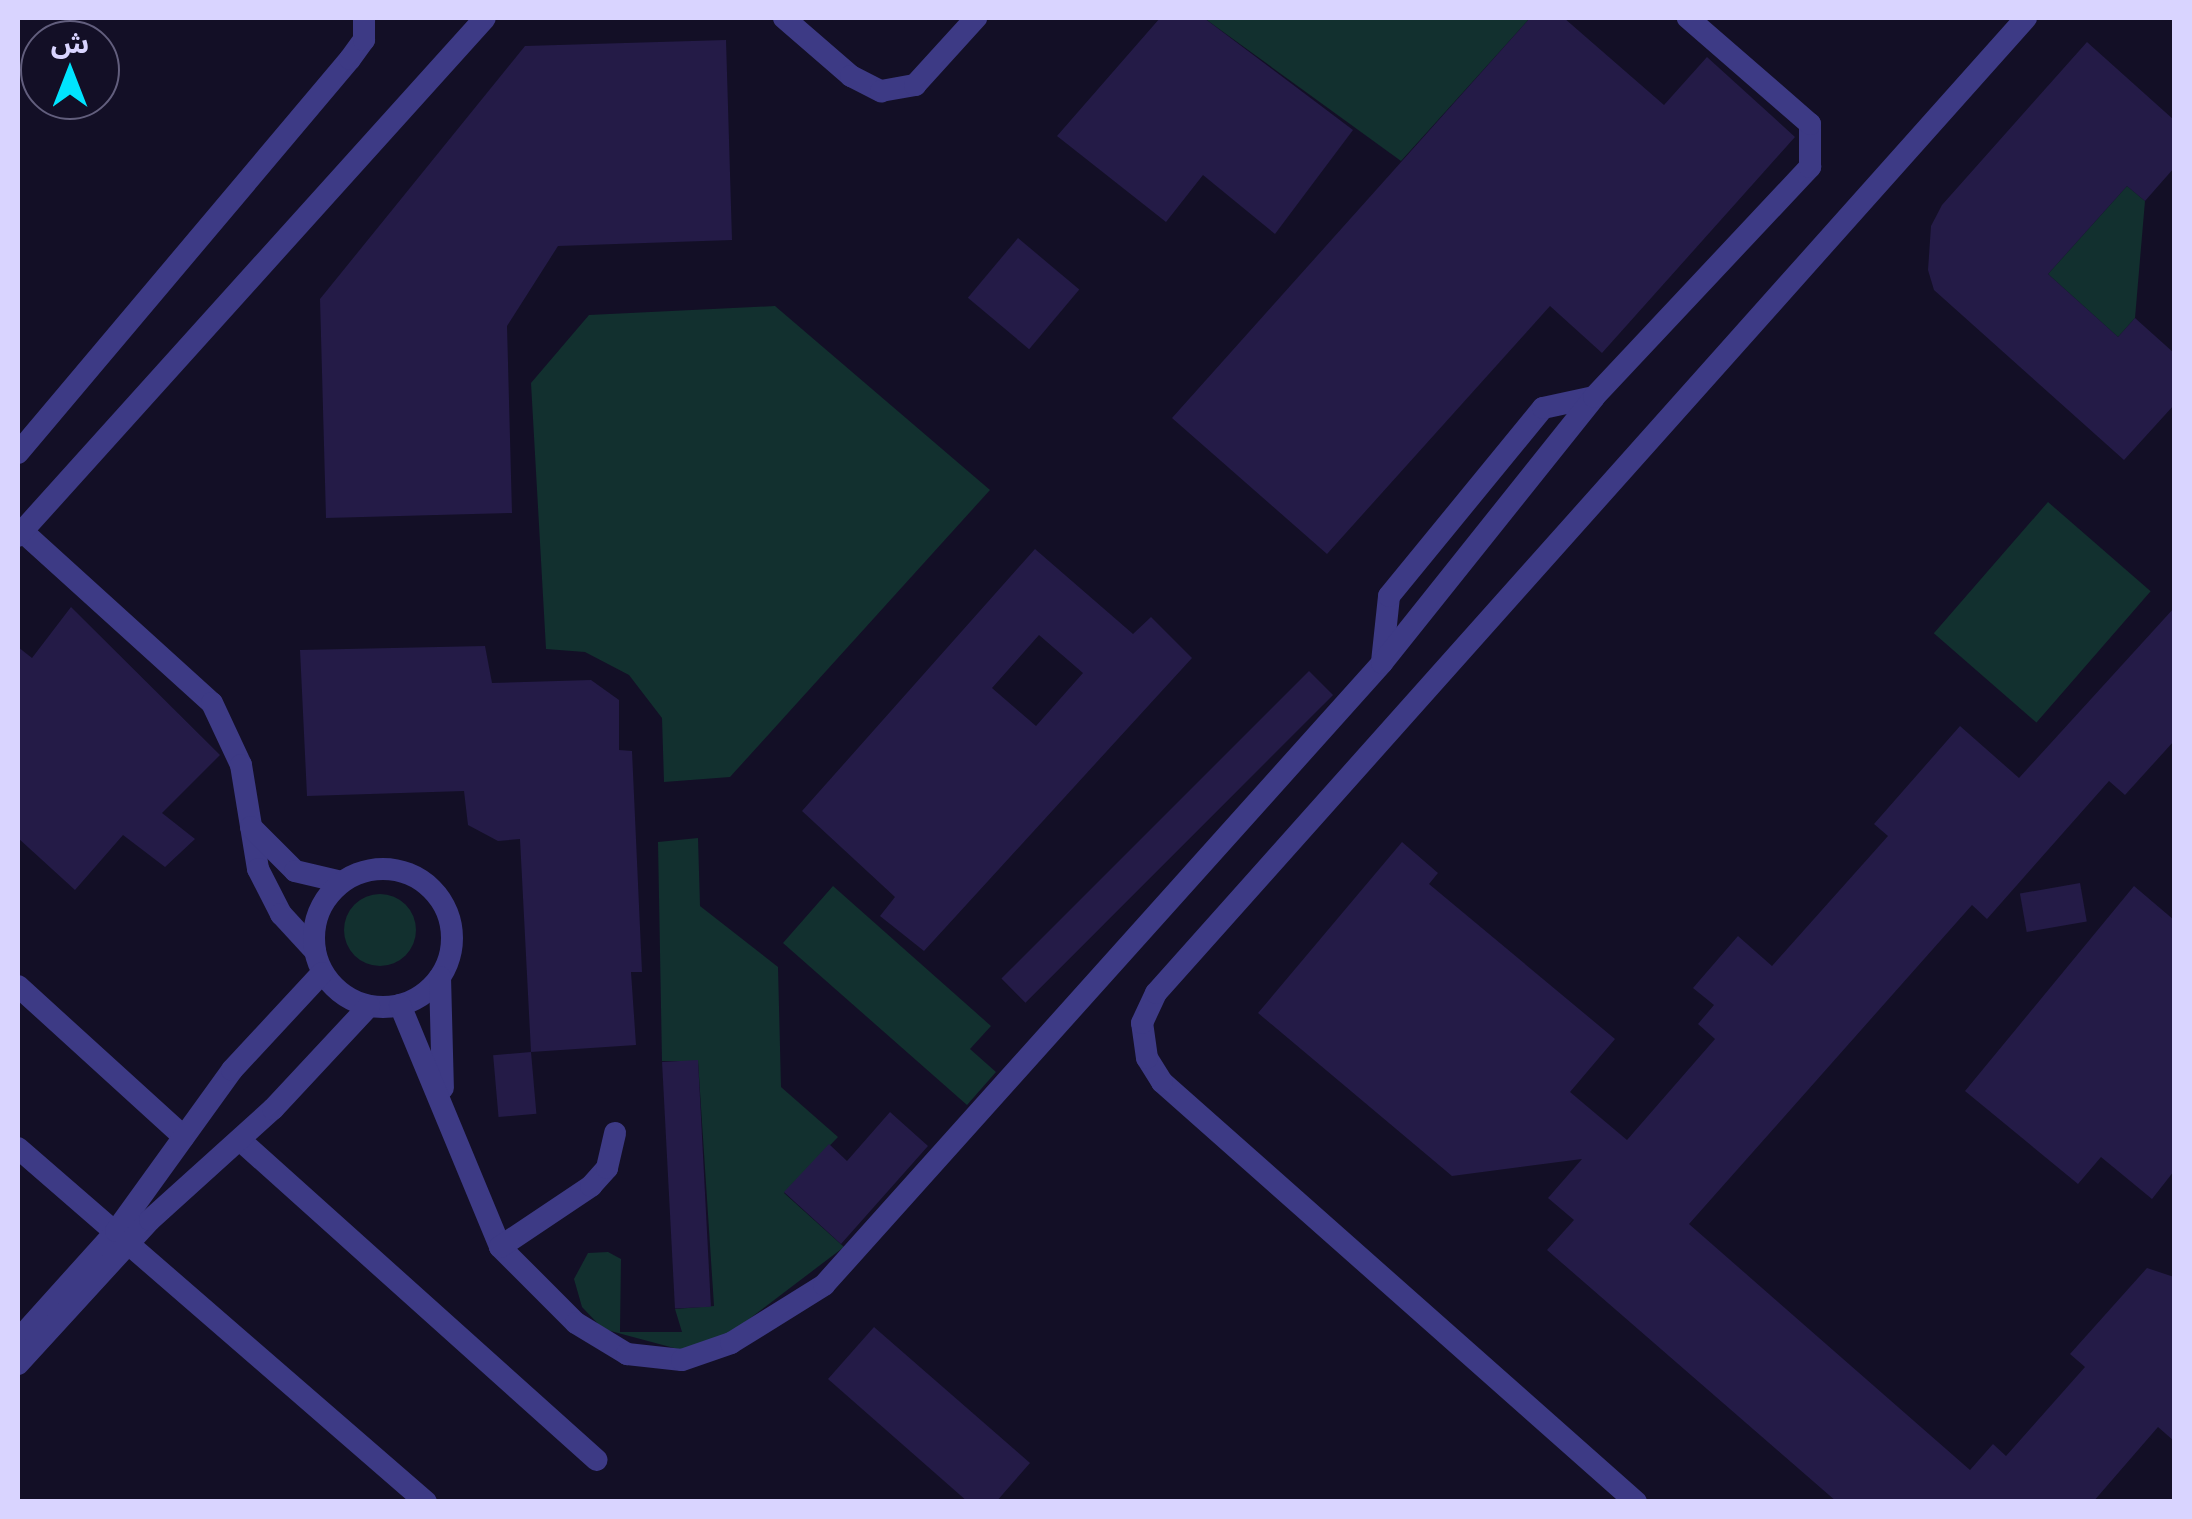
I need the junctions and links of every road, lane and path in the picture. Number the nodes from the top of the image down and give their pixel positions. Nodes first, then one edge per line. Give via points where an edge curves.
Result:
1 (364, 18) edge
2 (485, 18) edge
3 (784, 18) edge
4 (976, 18) edge
5 (1688, 18) edge
6 (2026, 18) edge
7 (1594, 397) junction
8 (18, 453) edge
9 (20, 533) edge
10 (1382, 662) junction
11 (246, 820) junction
12 (342, 882) junction
13 (319, 962) junction
14 (440, 977) junction
15 (18, 986) edge
16 (369, 1006) junction
17 (400, 1006) junction
18 (443, 1102) junction
19 (615, 1133) dead end
20 (184, 1137) junction
21 (240, 1140) junction
22 (18, 1148) edge
23 (122, 1237) junction
24 (500, 1246) junction
25 (18, 1340) edge
26 (18, 1364) edge
27 (598, 1460) dead end
28 (426, 1502) edge
29 (1636, 1502) edge

1 - 8 lane via 364,40 350,59
2 - 9 lane
3 - 4 lane via 850,76 881,91 916,85
5 - 7 lane via 1810,124 1815,150 1810,167
6 - 29 lane via 1156,993 1142,1022 1147,1058 1162,1082
7 - 10 lane
7 - 10 lane via 1543,408 1388,596
9 - 11 lane via 212,703 238,754
10 - 24 lane via 824,1285 731,1343 682,1360 627,1354 551,1304
11 - 12 lane via 259,841 295,871
11 - 13 lane via 268,892
12 - 13 lane via 320,908
12 - 14 lane via 373,869 396,870 435,892 452,934
13 - 16 lane via 351,1000
13 - 20 lane
14 - 17 lane
14 - 18 lane
15 - 20 lane
16 - 17 lane
16 - 21 lane
17 - 18 lane
18 - 24 lane
19 - 24 lane via 607,1168 590,1186
20 - 23 lane
21 - 23 lane
21 - 27 lane
22 - 23 lane
23 - 25 lane
23 - 26 lane
23 - 28 lane

